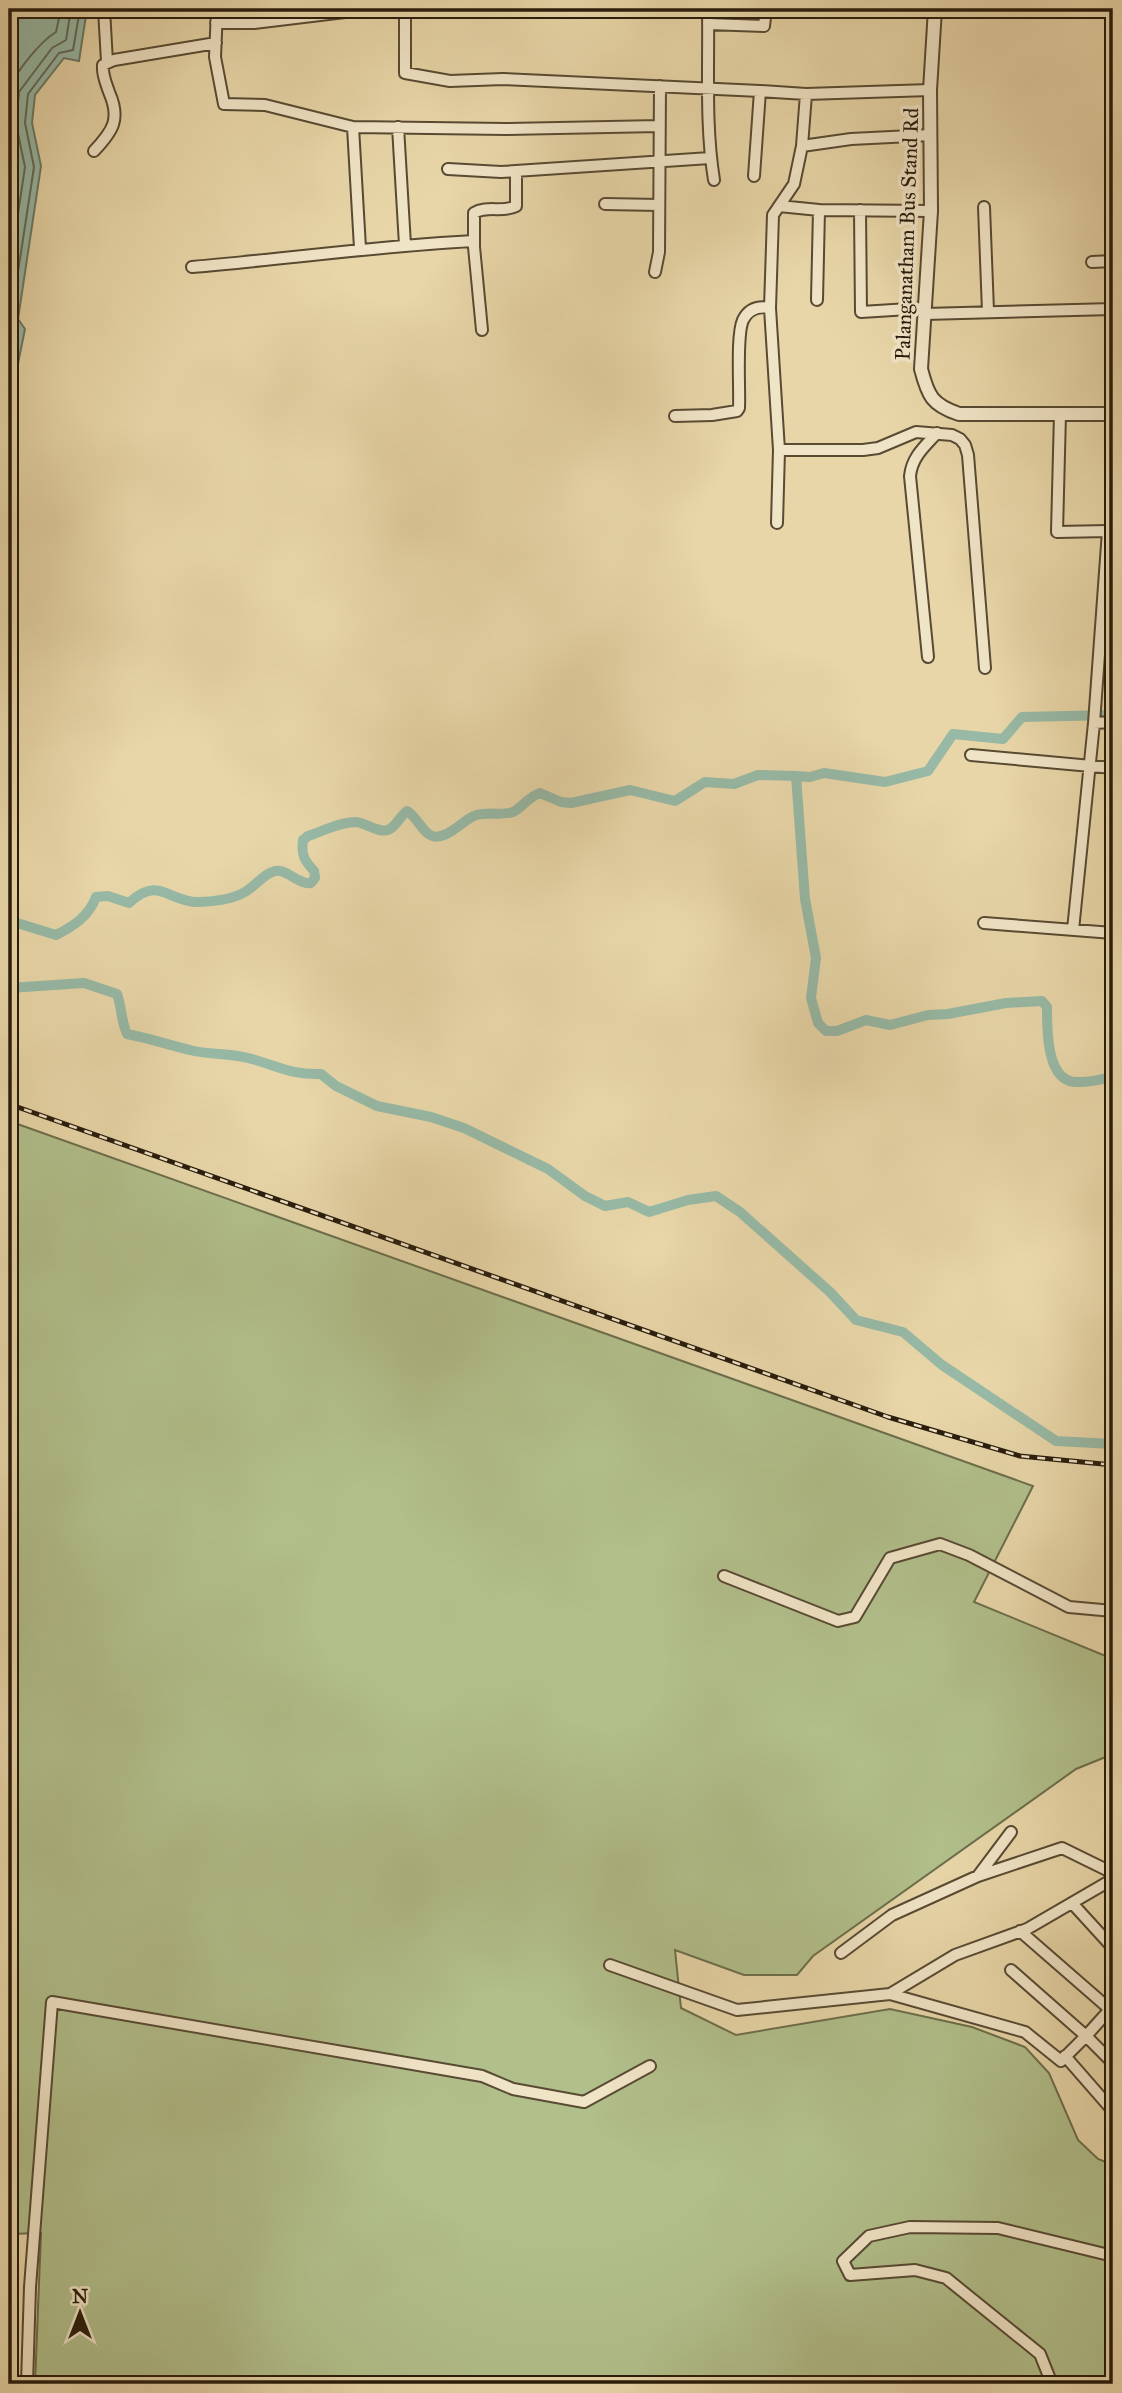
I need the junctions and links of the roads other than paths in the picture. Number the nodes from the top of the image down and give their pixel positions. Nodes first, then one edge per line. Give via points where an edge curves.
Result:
1 (104, 9) edge
2 (217, 9) edge
3 (348, 9) edge
4 (405, 9) edge
5 (708, 9) edge
6 (766, 9) edge
7 (857, 9) edge
8 (935, 9) edge
9 (216, 23) junction
10 (708, 24) junction
11 (216, 43) junction
12 (107, 62) junction
13 (660, 86) junction
14 (709, 89) junction
15 (930, 90) junction
16 (760, 91) junction
17 (806, 94) junction
18 (659, 126) junction
19 (353, 127) junction
20 (398, 127) junction
21 (931, 135) junction
22 (802, 146) junction
23 (94, 151) dead end
24 (710, 158) junction
25 (659, 162) junction
26 (448, 169) dead end
27 (516, 171) junction
28 (754, 176) dead end
29 (714, 180) dead end
30 (605, 204) dead end
31 (659, 205) junction
32 (779, 206) junction
33 (984, 207) dead end
34 (819, 210) junction
35 (860, 210) junction
36 (931, 211) junction
37 (473, 240) junction
38 (405, 245) junction
39 (360, 248) junction
40 (1113, 261) edge
41 (1092, 262) dead end
42 (192, 267) dead end
43 (655, 272) dead end
44 (817, 300) dead end
45 (770, 308) junction
46 (1113, 309) edge
47 (925, 311) junction
48 (988, 311) junction
49 (482, 330) dead end
50 (1060, 414) junction
51 (1113, 414) edge
52 (675, 416) dead end
53 (937, 433) junction
54 (779, 450) junction
55 (777, 523) dead end
56 (928, 657) dead end
57 (985, 668) dead end
58 (1113, 722) edge
59 (1094, 723) junction
60 (971, 755) dead end
61 (1090, 766) junction
62 (1113, 768) edge
63 (984, 923) dead end
64 (1073, 930) junction
65 (1113, 933) edge
66 (724, 1576) dead end
67 (1113, 1611) edge
68 (1011, 1832) dead end
69 (1113, 1873) edge
70 (978, 1876) junction
71 (1113, 1879) edge
72 (1072, 1903) junction
73 (1020, 1931) junction
74 (1113, 1948) edge
75 (841, 1953) dead end
76 (610, 1965) dead end
77 (1011, 1970) dead end
78 (890, 1994) junction
79 (1112, 2009) edge
80 (1086, 2036) junction
81 (1065, 2056) junction
82 (1113, 2063) edge
83 (650, 2066) dead end
84 (1113, 2111) edge
85 (1113, 2256) edge
86 (27, 2384) edge
87 (1050, 2384) edge

1 - 12 street
2 - 9 street
3 - 9 street via 254,23
4 - 13 street via 405,74 450,81
5 - 10 street
6 - 7 street
6 - 10 street via 764,26
8 - 15 street, Palanganatham Bus Stand Rd
9 - 11 street
10 - 14 street
11 - 12 street
11 - 19 street via 224,104 265,105
12 - 23 street via 102,70 112,97 114,125
13 - 14 street
13 - 18 street
14 - 16 street
14 - 24 street
15 - 17 street
15 - 21 street, Palanganatham Bus Stand Rd
16 - 17 street
16 - 28 street
17 - 22 street
18 - 20 street
18 - 25 street
19 - 20 street
19 - 39 street
20 - 38 street
21 - 22 street
21 - 36 street, Palanganatham Bus Stand Rd
22 - 32 street via 794,184
24 - 25 street
24 - 29 street
25 - 27 street
25 - 31 street
26 - 27 street
27 - 37 street via 516,206 474,213
30 - 31 street
31 - 43 street
32 - 34 street
32 - 45 street via 773,215
33 - 48 street
34 - 35 street
34 - 44 street
35 - 36 street
35 - 47 street via 861,312
36 - 47 street, Palanganatham Bus Stand Rd
37 - 38 street
37 - 49 street
38 - 39 street
39 - 42 street
40 - 41 street
45 - 52 street via 754,308 742,321 737,411
45 - 54 street
46 - 48 street
47 - 48 street
47 - 50 street, Palanganatham Bus Stand Rd via 921,369 927,391 939,407 959,414
50 - 51 street, Palanganatham Bus Stand Rd
50 - 59 street via 1057,532 1108,531
53 - 54 street via 910,433 863,450
53 - 56 street via 918,452 910,476
53 - 57 street via 960,439 968,455
54 - 55 street
58 - 59 street
59 - 61 street
60 - 61 street
61 - 62 street
61 - 64 street
63 - 64 street
64 - 65 street
66 - 67 street via 838,1621 856,1617 890,1558 940,1544 1069,1607
68 - 70 street
69 - 70 street via 1062,1848
70 - 75 street via 892,1915
71 - 72 street
72 - 73 street
72 - 74 street
73 - 78 street via 955,1955
73 - 79 street
76 - 78 street via 737,2010
77 - 80 street
78 - 81 street via 1025,2032 1061,2060
79 - 80 street
80 - 81 street
80 - 82 street
81 - 84 street
83 - 86 street via 584,2102 513,2089 482,2076 52,2001
85 - 87 street via 998,2228 910,2227 869,2236 843,2261 850,2275 915,2270 946,2278 1040,2354

